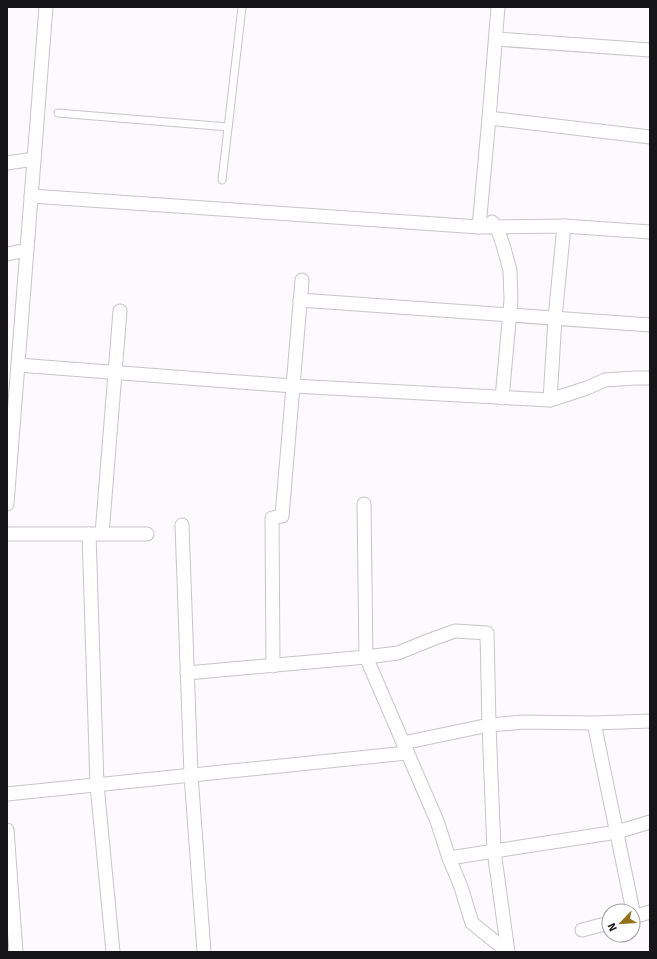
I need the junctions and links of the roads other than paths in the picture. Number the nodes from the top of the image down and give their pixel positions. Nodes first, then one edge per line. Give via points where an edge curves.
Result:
1 (46, 7) edge
2 (242, 7) edge
3 (498, 7) edge
4 (496, 39) junction
5 (650, 50) edge
6 (58, 113) dead end
7 (489, 118) junction
8 (228, 127) junction
9 (650, 137) edge
10 (34, 160) junction
11 (7, 163) edge
12 (222, 180) dead end
13 (31, 196) junction
14 (480, 209) junction
15 (564, 226) junction
16 (479, 227) junction
17 (497, 227) junction
18 (650, 232) edge
19 (27, 250) junction
20 (7, 254) edge
21 (302, 280) dead end
22 (300, 300) junction
23 (120, 311) dead end
24 (510, 315) junction
25 (555, 318) junction
26 (650, 325) edge
27 (18, 365) junction
28 (115, 373) junction
29 (650, 378) edge
30 (293, 386) junction
31 (502, 398) junction
32 (550, 400) junction
33 (7, 504) edge
34 (364, 504) dead end
35 (182, 525) dead end
36 (7, 534) edge
37 (95, 534) junction
38 (146, 534) dead end
39 (366, 658) junction
40 (273, 666) junction
41 (187, 673) junction
42 (650, 721) edge
43 (594, 723) junction
44 (489, 725) junction
45 (405, 748) junction
46 (191, 775) junction
47 (97, 785) junction
48 (7, 794) edge
49 (650, 822) edge
50 (7, 830) edge
51 (617, 832) junction
52 (494, 851) junction
53 (449, 858) junction
54 (631, 903) edge
55 (601, 925) edge
56 (582, 930) dead end
57 (16, 952) edge
58 (114, 952) edge
59 (204, 952) edge
60 (508, 952) edge

1 - 10 street
2 - 8 lane
3 - 4 street
4 - 5 street
4 - 7 street
6 - 8 lane
7 - 9 street
7 - 14 street
8 - 12 lane
10 - 11 street
10 - 13 street
13 - 16 street
13 - 19 street
14 - 16 street
14 - 17 street
15 - 17 street
15 - 18 street
15 - 25 street
16 - 17 street
17 - 24 street via 510,270
19 - 20 street
19 - 27 street
21 - 22 street
22 - 24 street
22 - 30 street
23 - 28 street
24 - 25 street
24 - 31 street
25 - 26 street
25 - 32 street
27 - 28 street
27 - 33 street
28 - 30 street
28 - 37 street
29 - 32 street via 606,380
30 - 31 street
30 - 40 street via 282,516 272,518
31 - 32 street
34 - 39 street
35 - 41 street
36 - 37 street
37 - 38 street
37 - 47 street
39 - 40 street
39 - 44 street via 398,653 455,631 487,633
39 - 45 street
40 - 41 street
41 - 46 street
42 - 43 street
43 - 44 street via 524,722
43 - 51 street
44 - 45 street
44 - 52 street
45 - 46 street
45 - 53 street via 437,821
46 - 47 street
46 - 59 street
47 - 48 street
47 - 58 street
49 - 51 street
50 - 57 street
51 - 52 street
51 - 54 street
52 - 53 street
52 - 60 street
53 - 60 street via 472,923
55 - 56 street

